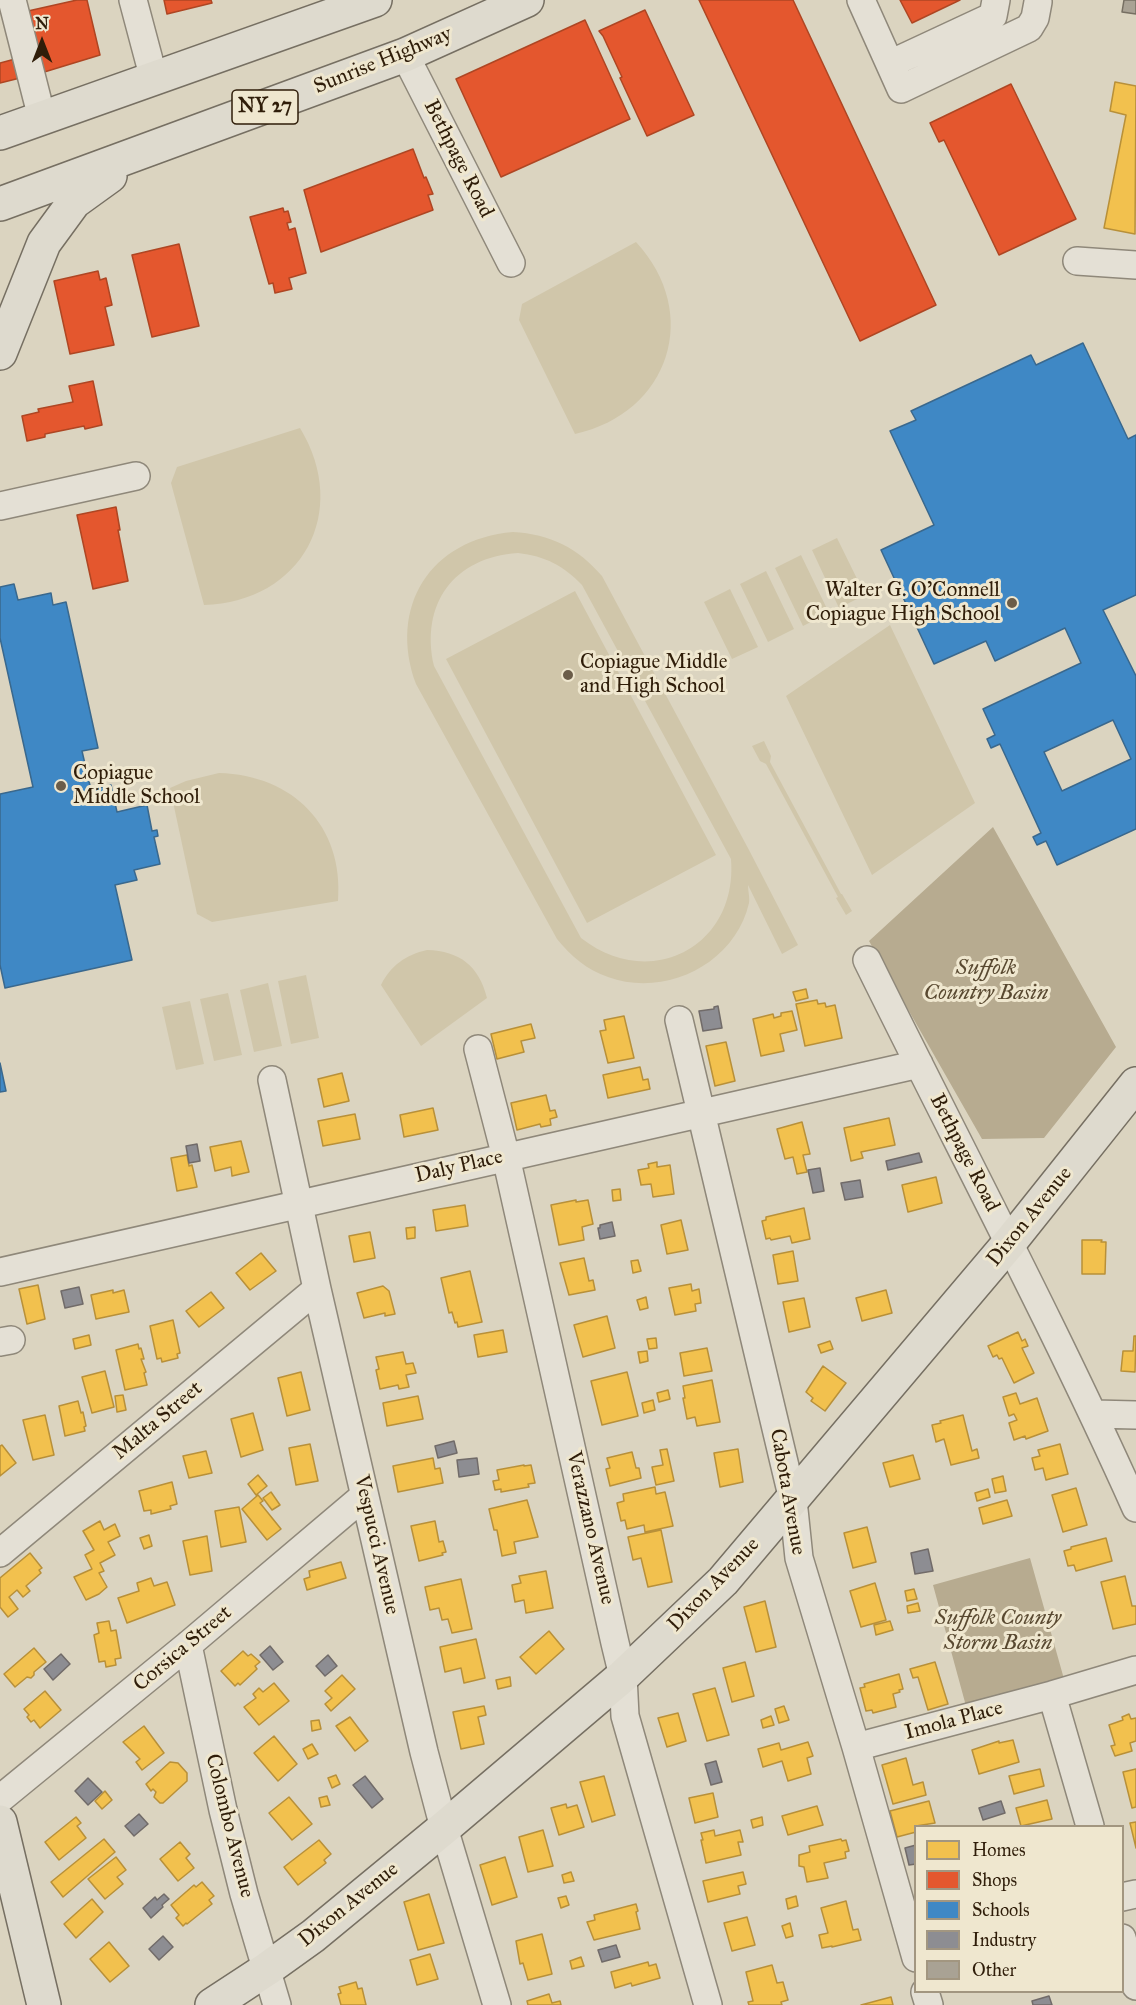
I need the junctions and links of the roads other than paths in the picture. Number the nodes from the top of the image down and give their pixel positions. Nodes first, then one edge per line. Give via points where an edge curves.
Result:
1 (12, 0) edge
2 (133, 0) edge
3 (372, 0) edge
4 (527, 0) edge
5 (861, 0) edge
6 (996, 0) edge
7 (1038, 2) edge
8 (405, 55) junction
9 (890, 64) junction
10 (154, 79) junction
11 (42, 118) junction
12 (4, 131) edge
13 (143, 153) junction
14 (0, 204) edge
15 (1077, 261) dead end
16 (511, 263) dead end
17 (1136, 265) edge
18 (0, 353) edge
19 (136, 476) dead end
20 (0, 506) edge
21 (867, 960) dead end
22 (679, 1020) dead end
23 (478, 1049) dead end
24 (918, 1064) junction
25 (272, 1080) dead end
26 (1132, 1097) edge
27 (702, 1112) junction
28 (506, 1157) junction
29 (299, 1203) junction
30 (1010, 1242) junction
31 (0, 1272) edge
32 (317, 1289) junction
33 (1094, 1414) junction
34 (1136, 1415) edge
35 (364, 1496) junction
36 (793, 1500) junction
37 (1136, 1509) edge
38 (0, 1553) edge
39 (188, 1646) junction
40 (1136, 1670) edge
41 (622, 1676) junction
42 (1052, 1695) junction
43 (856, 1747) junction
44 (0, 1799) edge
45 (0, 1822) edge
46 (1089, 1825) edge
47 (444, 1828) junction
48 (1124, 1945) edge
49 (914, 1954) edge
50 (267, 1969) junction
51 (1136, 1986) edge
52 (44, 2005) edge
53 (212, 2005) edge
54 (277, 2005) edge
55 (497, 2005) edge
56 (708, 2005) edge

1 - 11 street
2 - 10 street
3 - 10 main road
4 - 8 main road, Sunrise Highway / NY 27
5 - 9 street
6 - 9 street via 993,16
7 - 9 street via 1029,28 902,89
8 - 13 main road, Sunrise Highway / NY 27
8 - 16 street, Bethpage Road
10 - 11 main road
11 - 12 main road
13 - 14 main road, Sunrise Highway / NY 27
13 - 18 main road via 74,202 44,243
15 - 17 street
19 - 20 street
21 - 24 street, Bethpage Road
22 - 27 street, Cabota Avenue
23 - 28 street, Verazzano Avenue
24 - 27 street, Daly Place
24 - 30 street, Bethpage Road
25 - 29 street, Vespucci Avenue
26 - 30 main road, Dixon Avenue
27 - 28 street, Daly Place
27 - 36 street, Cabota Avenue
28 - 29 street, Daly Place
28 - 41 street, Verazzano Avenue
29 - 31 street, Daly Place
29 - 32 street, Vespucci Avenue
30 - 33 street, Bethpage Road
30 - 36 main road, Dixon Avenue
32 - 35 street, Vespucci Avenue
32 - 38 street, Malta Street
33 - 34 street
33 - 37 street, Bethpage Road
35 - 39 street, Corsica Street
35 - 47 street, Vespucci Avenue
36 - 41 main road, Dixon Avenue via 723,1581
36 - 43 street, Cabota Avenue via 799,1558
39 - 44 street, Corsica Street
39 - 50 street, Colombo Avenue via 223,1810
40 - 42 street, Imola Place
41 - 47 main road, Dixon Avenue
41 - 56 street, Verazzano Avenue via 625,1716
42 - 43 street, Imola Place
42 - 46 street
43 - 49 street, Cabota Avenue
45 - 52 main road
47 - 50 main road, Dixon Avenue
47 - 55 street, Vespucci Avenue
48 - 51 street
50 - 53 main road, Dixon Avenue
50 - 54 street, Colombo Avenue

